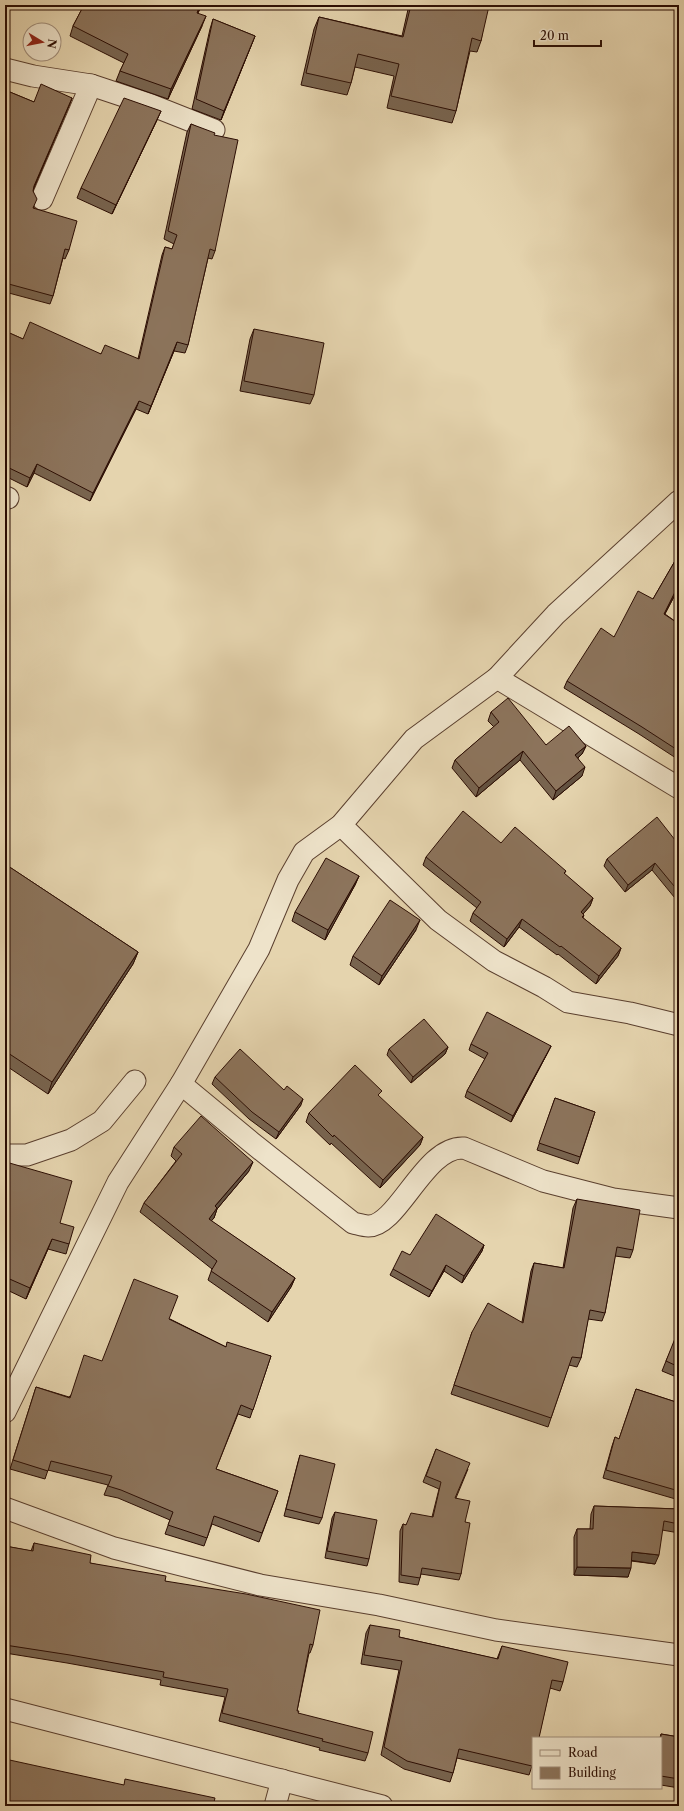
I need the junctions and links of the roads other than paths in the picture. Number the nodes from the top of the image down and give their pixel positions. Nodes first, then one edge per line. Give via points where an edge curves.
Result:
1 (5, 69) edge
2 (91, 85) junction
3 (214, 130) dead end
4 (42, 199) dead end
5 (679, 501) edge
6 (497, 678) junction
7 (679, 788) edge
8 (341, 825) junction
9 (679, 1026) edge
10 (134, 1081) dead end
11 (181, 1084) junction
12 (5, 1155) edge
13 (679, 1208) edge
14 (5, 1412) edge
15 (5, 1508) edge
16 (679, 1655) edge
17 (5, 1709) edge
18 (282, 1780) junction
19 (275, 1806) edge
20 (382, 1806) edge

1 - 2 street
2 - 3 street
2 - 4 street
5 - 6 street via 556,614
6 - 7 street
6 - 8 street via 414,739
8 - 9 street via 438,920 494,961 568,1002 630,1013
8 - 11 street via 304,852 288,880 258,949
10 - 12 street via 102,1121 71,1140 27,1155
11 - 13 street via 353,1223 369,1227 383,1221 444,1152 457,1147 543,1181 613,1199
11 - 14 street via 118,1182
15 - 16 street via 114,1548 260,1585 379,1605 496,1630
17 - 18 street
18 - 19 street
18 - 20 street

